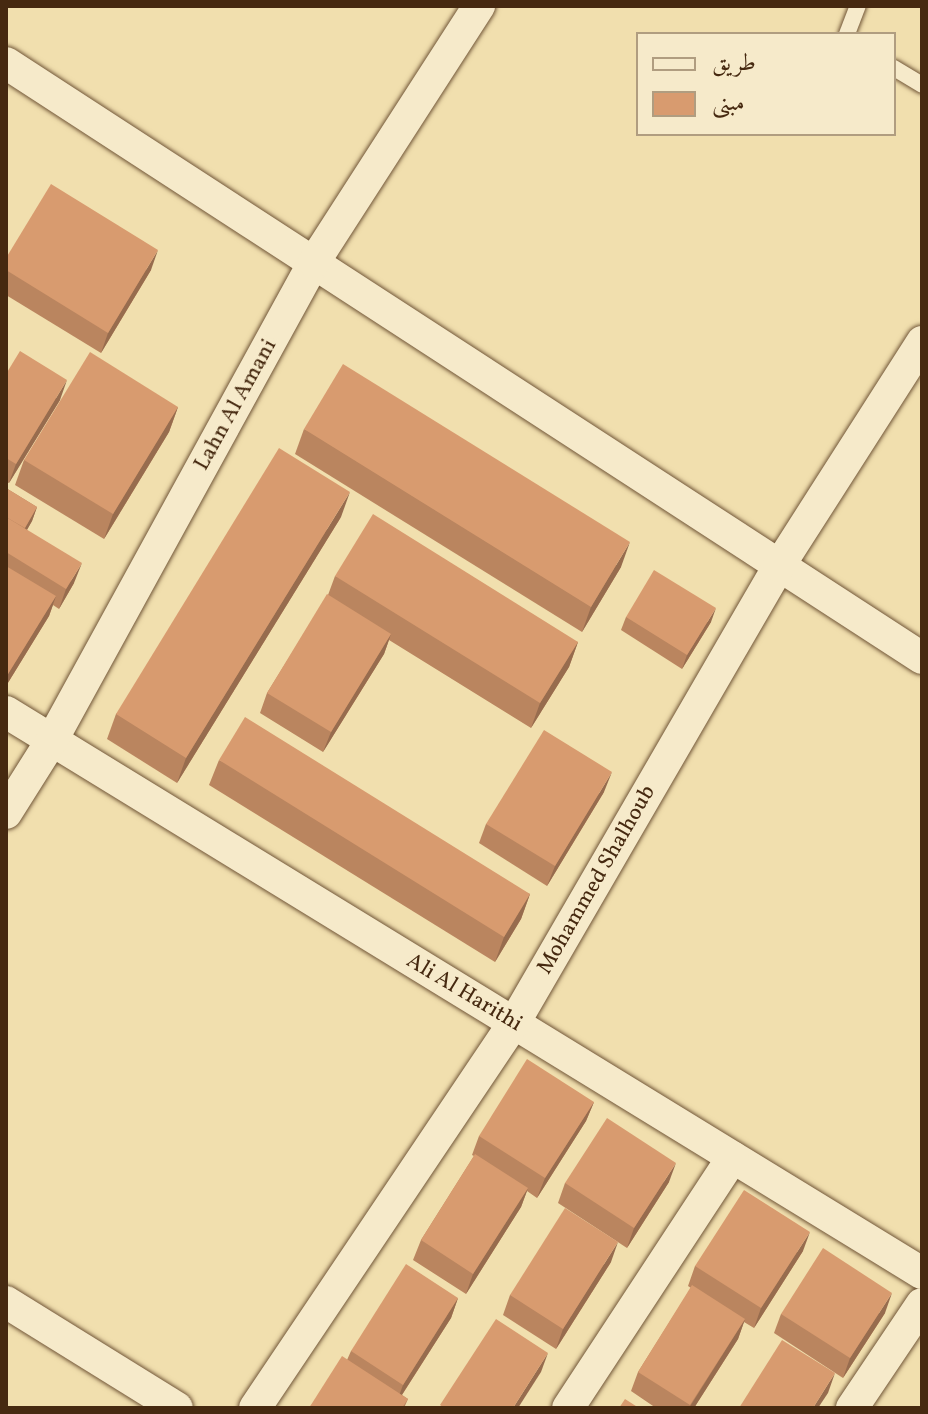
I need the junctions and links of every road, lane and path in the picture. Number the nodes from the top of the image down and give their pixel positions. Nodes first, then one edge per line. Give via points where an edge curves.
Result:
1 (479, 6) edge
2 (858, 6) edge
3 (848, 32) edge
4 (6, 63) edge
5 (896, 69) edge
6 (922, 85) edge
7 (314, 262) junction
8 (922, 342) edge
9 (779, 566) junction
10 (922, 658) edge
11 (6, 712) edge
12 (52, 740) junction
13 (6, 813) edge
14 (514, 1023) junction
15 (733, 1157) junction
16 (922, 1273) edge
17 (6, 1302) edge
18 (922, 1304) edge
19 (177, 1408) edge
20 (255, 1408) edge
21 (568, 1408) edge
22 (852, 1408) edge

1 - 7 street, Lahn Al Amani
2 - 3 lane
4 - 7 street
5 - 6 lane
7 - 9 street
7 - 12 street, Lahn Al Amani
8 - 9 street, Mohammed Shalhoub
9 - 10 street
9 - 14 street, Mohammed Shalhoub
11 - 12 street, Ali Al Harithi
12 - 13 street, Lahn Al Amani
12 - 14 street, Ali Al Harithi
14 - 15 street, Ali Al Harithi
14 - 20 street, Mohammed Shalhoub
15 - 16 street, Ali Al Harithi
15 - 21 street
17 - 19 street
18 - 22 street

